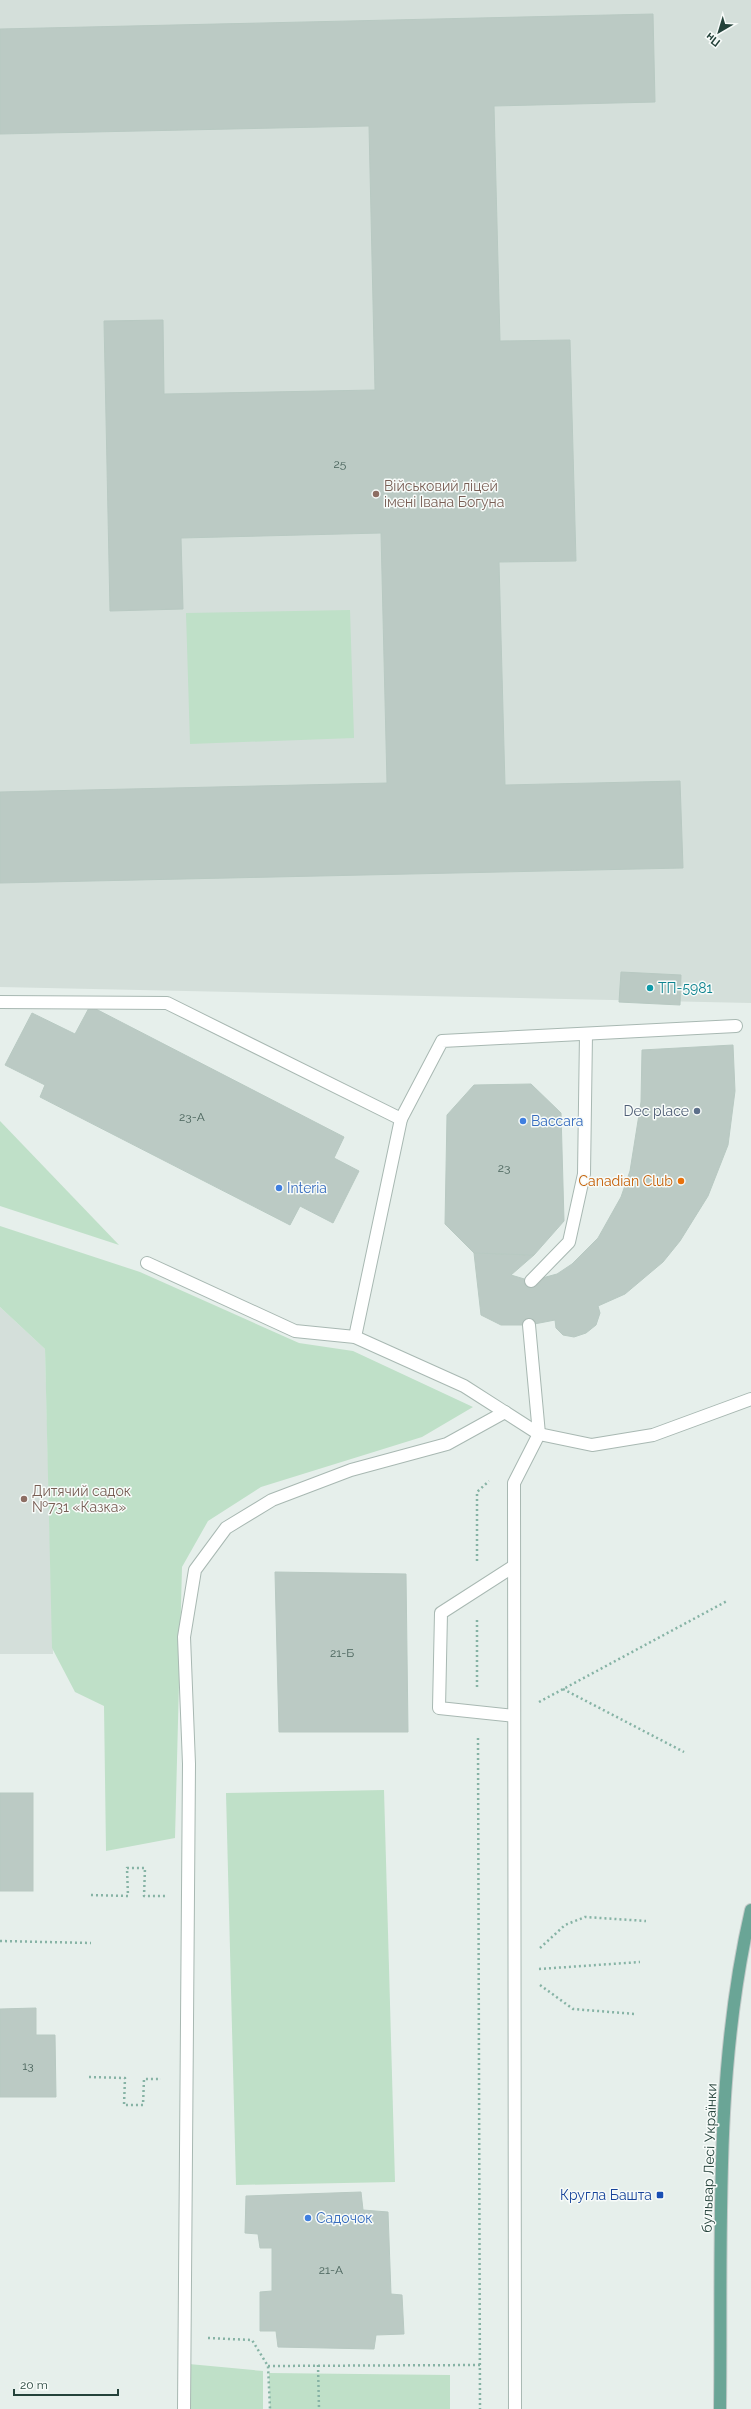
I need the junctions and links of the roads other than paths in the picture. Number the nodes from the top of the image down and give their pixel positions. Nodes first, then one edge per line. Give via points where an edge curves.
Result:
1 (0, 1002) edge
2 (736, 1026) dead end
3 (586, 1034) junction
4 (401, 1119) junction
5 (147, 1263) dead end
6 (531, 1281) dead end
7 (529, 1325) dead end
8 (356, 1338) junction
9 (751, 1399) edge
10 (505, 1412) junction
11 (539, 1434) junction
12 (514, 1566) junction
13 (514, 1716) junction
14 (751, 1910) edge
15 (184, 2409) edge
16 (515, 2409) edge
17 (720, 2409) edge

1 - 4 lane via 167,1003
2 - 3 lane
3 - 4 lane via 442,1041
3 - 6 lane via 584,1174 569,1242
4 - 8 lane
5 - 8 lane via 295,1331
7 - 11 lane
8 - 10 lane via 464,1386
9 - 11 lane via 654,1435 600,1444 592,1445
10 - 11 lane
10 - 15 lane via 447,1444 351,1470 272,1500 226,1528 195,1570 184,1638 189,1764
11 - 12 lane via 514,1483
12 - 13 lane
12 - 13 lane via 442,1613 439,1708
13 - 16 lane via 520,1971
14 - 17 main road, бульвар Лесі Українки via 740,1959 728,2048 722,2195

